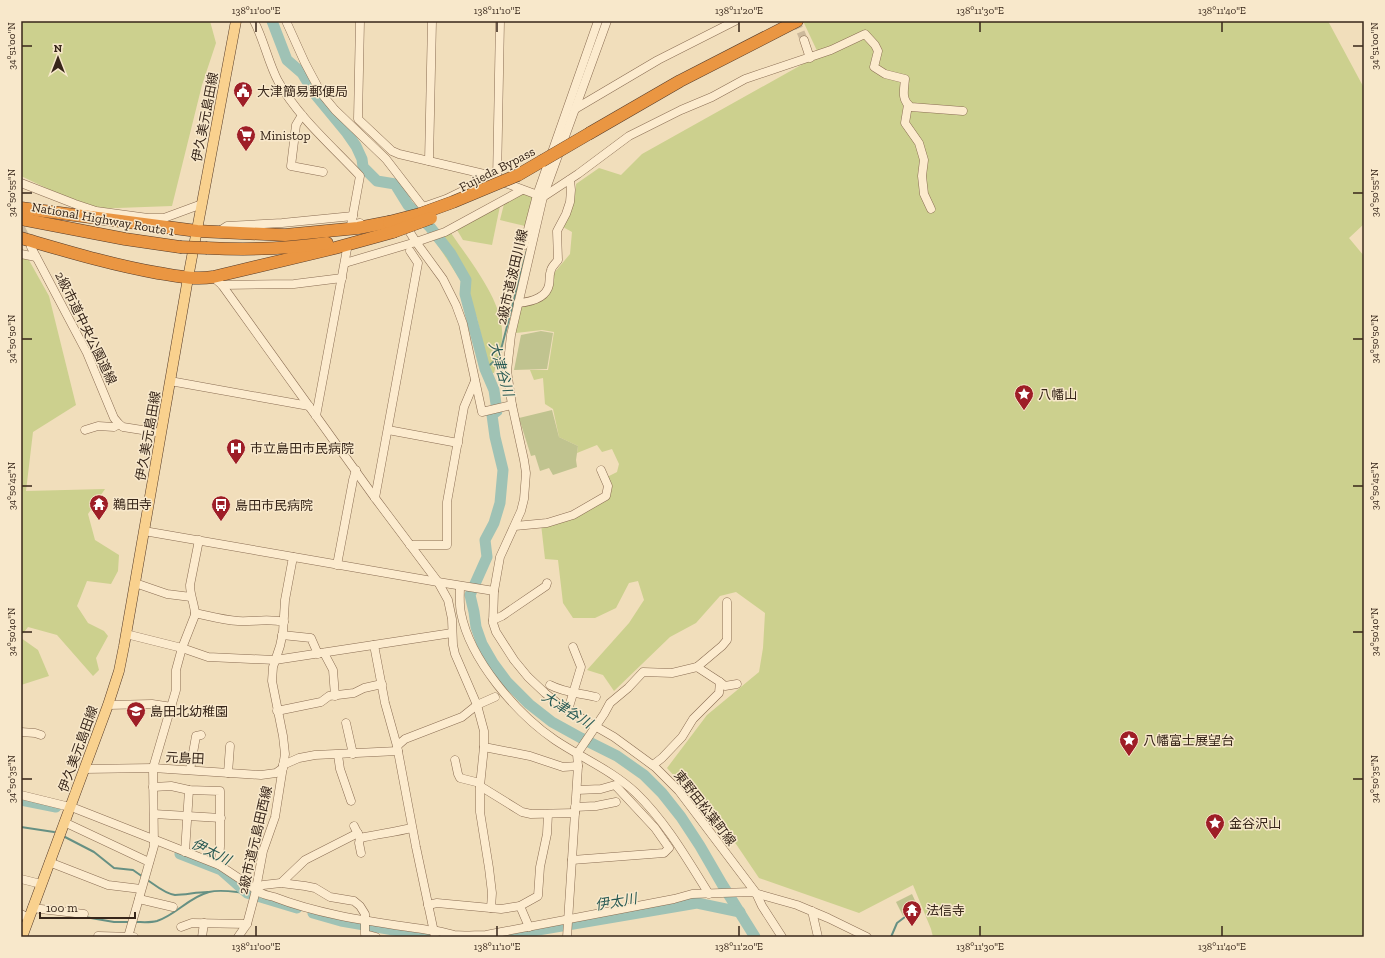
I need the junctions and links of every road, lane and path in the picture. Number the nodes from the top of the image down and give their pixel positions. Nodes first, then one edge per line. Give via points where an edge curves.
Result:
1 (236, 21) edge
2 (254, 21) edge
3 (286, 21) edge
4 (360, 21) edge
5 (432, 21) edge
6 (500, 21) edge
7 (598, 21) edge
8 (607, 21) edge
9 (735, 21) edge
10 (797, 21) edge
11 (804, 40) tunnel mouth
12 (810, 58) junction
13 (908, 105) junction
14 (575, 109) junction
15 (963, 111) dead end
16 (302, 115) junction
17 (429, 162) junction
18 (323, 172) dead end
19 (518, 174) junction
20 (494, 179) junction
21 (570, 180) junction
22 (21, 183) edge
23 (522, 190) junction
24 (540, 196) junction
25 (202, 204) junction
26 (21, 208) edge
27 (931, 209) dead end
28 (353, 216) junction
29 (21, 219) edge
30 (391, 228) junction
31 (197, 230) junction
32 (218, 232) junction
33 (21, 238) edge
34 (417, 242) junction
35 (524, 245) dead end
36 (31, 247) tunnel mouth
37 (347, 249) dead end
38 (410, 251) dead end
39 (21, 254) edge
40 (36, 257) junction
41 (345, 263) junction
42 (188, 278) junction
43 (342, 278) junction
44 (218, 281) junction
45 (518, 303) junction
46 (476, 380) junction
47 (170, 381) junction
48 (512, 405) junction
49 (309, 406) junction
50 (316, 416) junction
51 (119, 424) junction
52 (85, 430) dead end
53 (388, 430) junction
54 (161, 433) junction
55 (458, 443) junction
56 (356, 470) junction
57 (601, 470) dead end
58 (375, 498) junction
59 (515, 526) junction
60 (144, 531) junction
61 (199, 540) junction
62 (410, 545) junction
63 (293, 557) junction
64 (337, 565) junction
65 (438, 582) junction
66 (135, 583) junction
67 (547, 583) dead end
68 (462, 586) junction
69 (494, 591) junction
70 (191, 597) junction
71 (727, 602) dead end
72 (195, 613) junction
73 (493, 620) junction
74 (284, 622) junction
75 (452, 633) junction
76 (126, 634) junction
77 (282, 635) junction
78 (374, 645) junction
79 (573, 647) dead end
80 (182, 648) junction
81 (321, 653) junction
82 (275, 660) junction
83 (697, 667) junction
84 (720, 682) junction
85 (382, 684) junction
86 (737, 684) dead end
87 (550, 685) dead end
88 (574, 693) junction
89 (335, 696) junction
90 (495, 697) dead end
91 (596, 697) dead end
92 (108, 705) junction
93 (477, 705) junction
94 (172, 707) junction
95 (568, 710) junction
96 (277, 711) junction
97 (346, 723) dead end
98 (594, 727) junction
99 (21, 732) edge
100 (201, 735) dead end
101 (41, 736) dead end
102 (230, 746) dead end
103 (484, 747) junction
104 (397, 749) junction
105 (577, 753) junction
106 (353, 754) junction
107 (338, 755) junction
108 (455, 760) dead end
109 (653, 765) junction
110 (578, 766) junction
111 (283, 767) junction
112 (152, 768) junction
113 (84, 769) junction
114 (190, 770) junction
115 (228, 773) junction
116 (480, 784) junction
117 (153, 787) junction
118 (189, 790) junction
119 (577, 790) junction
120 (21, 795) edge
121 (350, 801) dead end
122 (616, 802) dead end
123 (575, 810) junction
124 (68, 812) junction
125 (154, 814) junction
126 (548, 814) junction
127 (187, 817) junction
128 (221, 818) junction
129 (412, 828) junction
130 (357, 832) junction
131 (154, 843) junction
132 (185, 852) junction
133 (361, 854) dead end
134 (572, 860) junction
135 (49, 862) junction
136 (149, 862) junction
137 (219, 865) junction
138 (21, 879) edge
139 (281, 883) junction
140 (41, 884) junction
141 (141, 889) junction
142 (254, 893) junction
143 (753, 893) junction
144 (711, 894) junction
145 (139, 899) junction
146 (428, 905) junction
147 (520, 906) junction
148 (32, 908) junction
149 (172, 908) dead end
150 (491, 908) junction
151 (812, 911) junction
152 (84, 914) dead end
153 (25, 916) edge
154 (365, 920) junction
155 (204, 923) junction
156 (247, 924) junction
157 (180, 927) dead end
158 (529, 927) junction
159 (568, 927) edge
160 (434, 933) edge
161 (98, 936) dead end
162 (241, 936) edge
163 (22, 937) edge
164 (130, 937) edge
165 (202, 937) edge
166 (376, 937) edge
167 (782, 937) edge
168 (818, 937) edge
169 (867, 937) edge

1 - 25 main road, 伊久美元島田線
2 - 16 street via 277,79
3 - 20 street via 321,92 335,110 386,159 423,207
4 - 17 street via 358,119 392,151
5 - 17 street
6 - 20 street
7 - 24 street
8 - 14 street, 2級市道波田川線
9 - 14 street via 658,60
10 - 19 highway, Fujieda Bypass, bridge via 680,81
11 - 12 street
12 - 13 street via 865,34 878,51 874,67 884,74 905,79 904,99
12 - 21 street via 745,79 629,136
13 - 15 street
13 - 27 street via 906,123 919,143 924,160 924,194
14 - 24 street, 2級市道波田川線
16 - 18 street via 296,125 291,166
16 - 28 street via 360,176
17 - 20 street via 484,174
19 - 30 highway, bridge
19 - 30 highway, Fujieda Bypass, bridge via 436,216
20 - 23 street
21 - 24 street
21 - 45 street via 570,202 557,231 558,260 552,268 546,293 529,302
22 - 25 street via 96,210 148,218 164,218
23 - 24 street
23 - 34 street via 445,232
24 - 35 street
24 - 45 street, 2級市道波田川線
25 - 31 main road, 伊久美元島田線
26 - 31 highway
28 - 32 street via 227,226
28 - 34 street via 351,225 394,216
29 - 30 highway, National Highway Route 1, bridge via 125,239 207,248 266,249 306,246
30 - 32 highway via 358,228 285,235
30 - 44 highway via 335,248
31 - 32 highway
31 - 42 main road, 伊久美元島田線
33 - 42 highway via 132,268
34 - 41 street
34 - 46 street via 443,279 456,305
36 - 40 street, 2級市道中央公園道線
37 - 41 street
38 - 53 street via 418,263
39 - 40 street
40 - 51 street, 2級市道中央公園道線 via 87,353 114,418
41 - 43 street
42 - 44 highway
42 - 47 main road, 伊久美元島田線
43 - 44 street via 294,284
43 - 50 street
44 - 49 street
45 - 48 street, 2級市道波田川線 via 508,351 507,371
46 - 48 street via 482,412
46 - 55 street via 464,407
47 - 49 street
47 - 54 main road, 伊久美元島田線
48 - 59 street, 2級市道波田川線 via 526,473 524,499
49 - 50 street
50 - 56 street
51 - 52 street via 114,427 98,426
51 - 54 street via 130,429
53 - 55 street
53 - 58 street
54 - 60 main road, 伊久美元島田線
55 - 62 street via 447,502 447,545
56 - 58 street
56 - 64 street
57 - 59 street via 608,486 606,496 573,515 547,523
58 - 62 street
59 - 69 street, 2級市道波田川線 via 500,557
60 - 61 street
60 - 66 main road, 伊久美元島田線
61 - 63 street
61 - 70 street via 190,585
62 - 65 street
63 - 64 street
63 - 74 street, 2級市道元島田西線 via 285,600
64 - 65 street
65 - 68 street
65 - 75 street via 449,605
66 - 70 street via 167,594
66 - 76 main road, 伊久美元島田線
67 - 73 street
68 - 69 street
68 - 105 street via 460,603 464,626 486,670 531,720
69 - 73 street, 東野田松葉町線
70 - 72 street
71 - 83 street via 727,640
72 - 74 street via 236,621 271,619
72 - 80 street
73 - 95 street, 東野田松葉町線 via 501,641 528,677
74 - 77 street, 2級市道元島田西線
75 - 78 street
75 - 93 street via 455,654
76 - 80 street
76 - 92 main road, 伊久美元島田線 via 119,671
77 - 81 street via 311,638
77 - 82 street, 2級市道元島田西線
78 - 81 street
78 - 85 street
79 - 88 street via 581,668
80 - 82 street via 208,657
80 - 94 street via 176,670 176,690
81 - 82 street
81 - 89 street via 333,670
82 - 96 street, 2級市道元島田西線 via 272,681
83 - 84 street
83 - 98 street via 672,673 643,672 610,703
84 - 86 street via 726,686
84 - 109 street via 719,693 693,720 682,737
85 - 89 street
85 - 104 street
87 - 88 street
88 - 91 street
88 - 95 street
89 - 96 street via 329,696 321,702
90 - 93 street
92 - 94 street via 152,704
92 - 113 main road, 伊久美元島田線
93 - 103 street via 484,730
93 - 104 street via 462,717 405,739
94 - 112 street
95 - 98 street, 東野田松葉町線
96 - 111 street, 2級市道元島田西線 via 285,754
97 - 106 street
98 - 105 street
98 - 109 street, 東野田松葉町線 via 614,737
99 - 101 street
100 - 114 street via 196,736
102 - 115 street
103 - 110 street via 530,756 563,767
103 - 116 street
104 - 106 street, 元島田
104 - 129 street
105 - 110 street
105 - 144 street via 635,792 655,813
106 - 107 street, 元島田
107 - 111 street, 元島田 via 299,758
107 - 121 street
108 - 116 street via 460,778
109 - 143 street, 東野田松葉町線 via 678,791
110 - 119 street
111 - 115 street, 元島田 via 276,773 261,775
111 - 142 street, 2級市道元島田西線 via 275,817 262,851
112 - 113 street, 元島田
112 - 114 street, 元島田
112 - 117 street
113 - 124 main road, 伊久美元島田線
114 - 115 street, 元島田
116 - 126 street via 522,812
116 - 150 street via 480,812 492,893
117 - 118 street via 171,786
117 - 125 street
118 - 127 street
118 - 128 street via 220,791
119 - 123 street
119 - 134 street via 615,785 655,828 669,848 664,852
120 - 124 street
122 - 123 street
123 - 126 street
123 - 134 street
124 - 131 street
124 - 135 main road, 伊久美元島田線
124 - 136 street
125 - 127 street
125 - 131 street
126 - 147 street via 538,896
127 - 128 street
127 - 132 street
128 - 137 street
129 - 130 street via 396,832
129 - 146 street
130 - 133 street
130 - 139 street via 305,860
131 - 132 street
131 - 136 street
132 - 137 street
134 - 159 street
135 - 140 main road, 伊久美元島田線
135 - 141 street via 108,885
136 - 141 street
137 - 142 street
138 - 140 street
139 - 142 street via 263,885
139 - 154 street via 315,888 330,897 354,902 365,914
140 - 148 main road, 伊久美元島田線
141 - 145 street
142 - 154 street via 323,912
142 - 156 street, 2級市道元島田西線
143 - 144 street
143 - 151 street
143 - 167 street, 東野田松葉町線
144 - 159 street via 692,894
145 - 149 street
145 - 164 street
146 - 150 street via 437,903
146 - 160 street
147 - 150 street
147 - 158 street
148 - 152 street
148 - 153 main road, 伊久美元島田線
151 - 168 street
151 - 169 street
153 - 163 main road, 伊久美元島田線
154 - 160 street
154 - 166 street via 365,934
155 - 156 street
155 - 157 street
155 - 165 street
156 - 162 street, 2級市道元島田西線
158 - 159 street
158 - 160 street via 486,935
161 - 164 street

